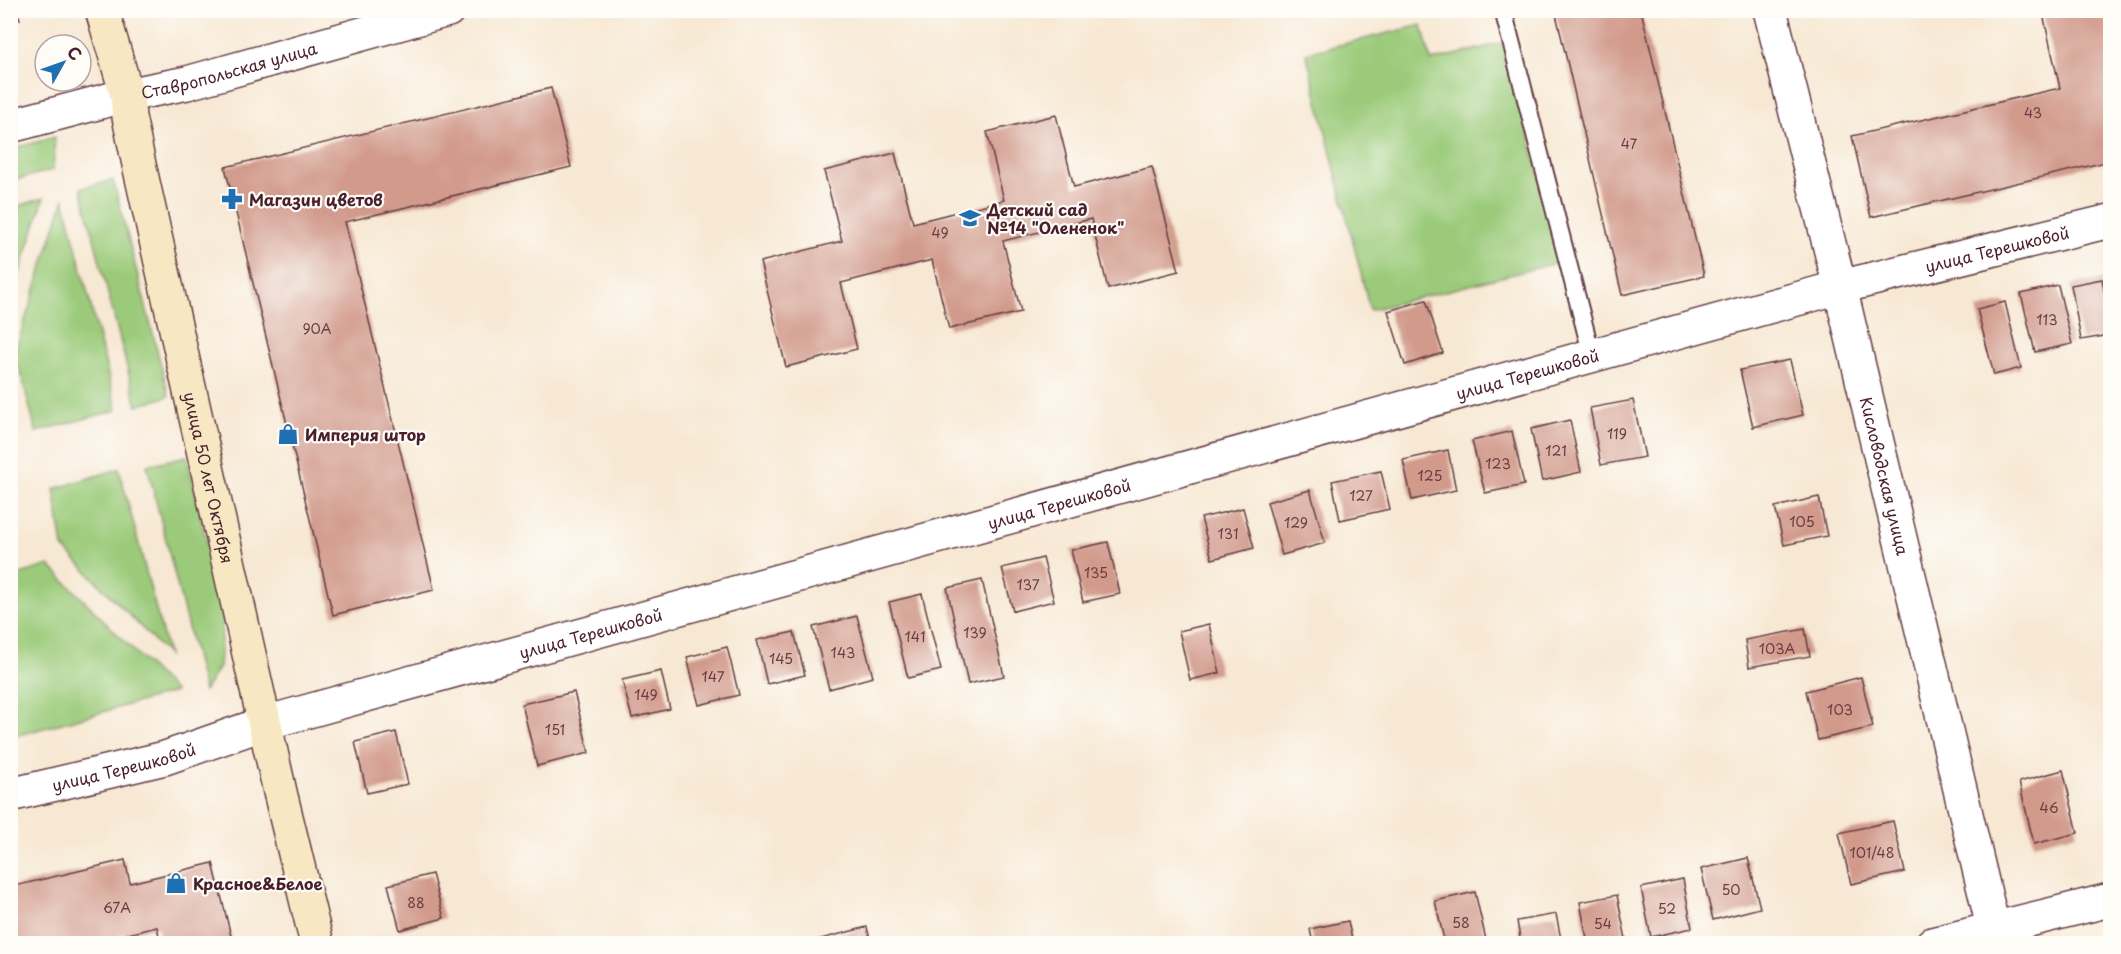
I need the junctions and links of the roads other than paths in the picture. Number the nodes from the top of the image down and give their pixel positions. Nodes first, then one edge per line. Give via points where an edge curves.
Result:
1 (102, 10) edge
2 (448, 10) edge
3 (1503, 10) edge
4 (1770, 10) edge
5 (127, 95) junction
6 (10, 126) edge
7 (2110, 221) edge
8 (1840, 287) junction
9 (1592, 357) junction
10 (264, 723) junction
11 (10, 795) edge
12 (2110, 900) edge
13 (1994, 936) edge
14 (317, 944) edge
15 (1932, 944) edge

1 - 5 main road, улица 50 лет Октября
2 - 5 street, Ставропольская улица via 187,83
3 - 9 lane
4 - 8 street, Кисловодская улица
5 - 6 street, Ставропольская улица
5 - 10 main road, улица 50 лет Октября via 138,160
7 - 8 street, улица Терешковой
8 - 9 street, улица Терешковой
8 - 13 street, Кисловодская улица
9 - 10 street, улица Терешковой
10 - 11 street, улица Терешковой via 165,758
10 - 14 main road, улица 50 лет Октября
12 - 13 street
13 - 15 street

